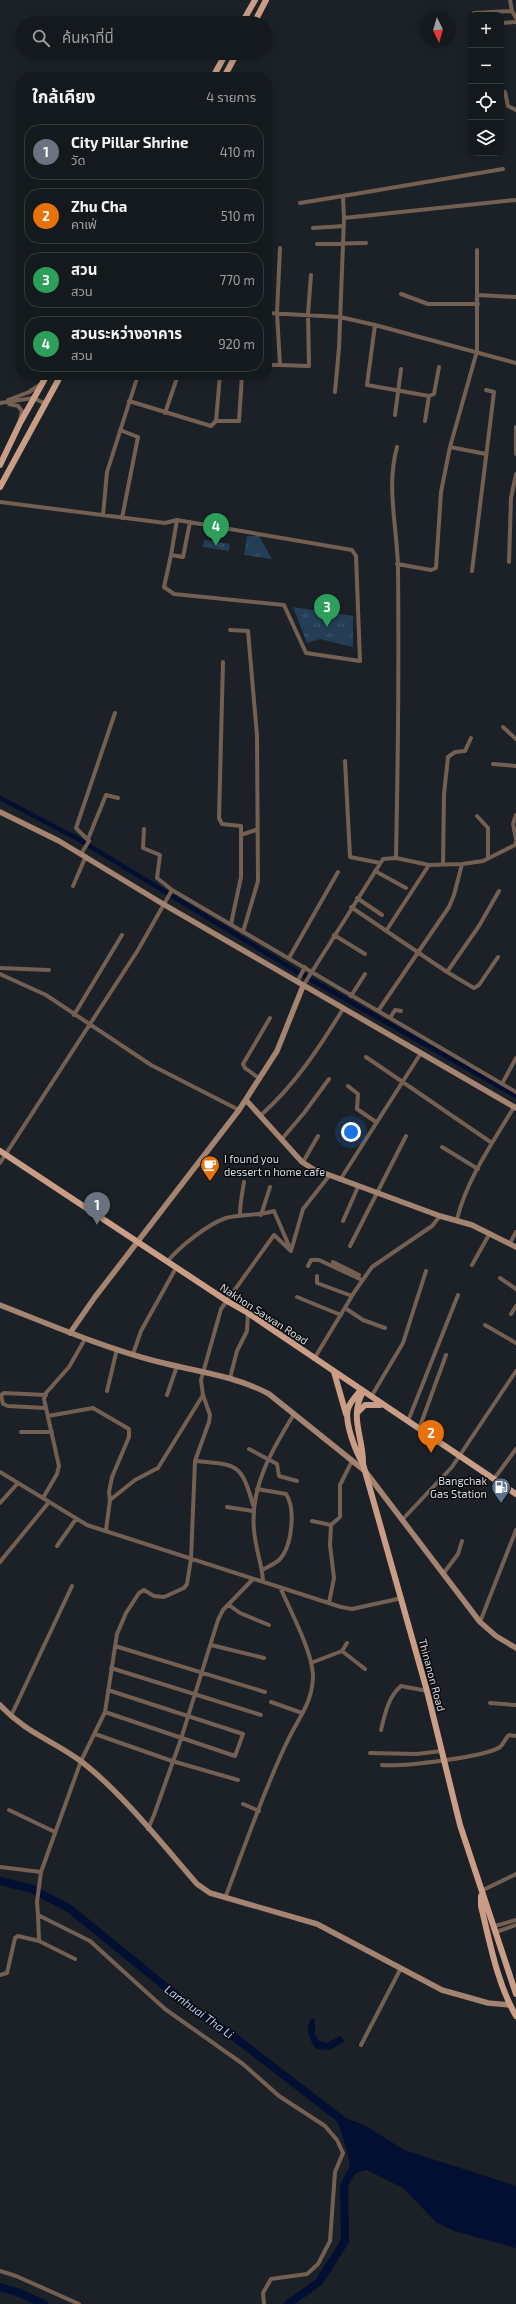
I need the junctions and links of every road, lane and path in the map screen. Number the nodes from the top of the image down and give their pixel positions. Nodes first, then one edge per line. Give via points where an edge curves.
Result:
1 (255, 0) edge
2 (266, 0) edge
3 (510, 0) edge
4 (512, 10) junction
5 (487, 12) edge
6 (246, 16) edge
7 (258, 16) edge
8 (516, 18) edge
9 (516, 22) edge
10 (504, 23) edge
11 (222, 60) edge
12 (233, 60) edge
13 (216, 72) edge
14 (227, 72) edge
15 (505, 92) dead end
16 (516, 110) edge
17 (503, 168) dead end
18 (343, 196) junction
19 (515, 200) edge
20 (300, 202) dead end
21 (344, 218) junction
22 (344, 226) junction
23 (313, 228) dead end
24 (366, 243) dead end
25 (317, 244) dead end
26 (343, 244) junction
27 (280, 248) dead end
28 (477, 250) dead end
29 (311, 276) dead end
30 (401, 294) dead end
31 (478, 295) junction
32 (516, 297) edge
33 (478, 304) junction
34 (272, 313) edge
35 (278, 313) junction
36 (308, 314) junction
37 (340, 317) junction
38 (375, 325) junction
39 (477, 351) junction
40 (516, 363) edge
41 (272, 365) edge
42 (280, 365) junction
43 (439, 366) dead end
44 (401, 369) dead end
45 (44, 380) edge
46 (58, 380) edge
47 (136, 380) edge
48 (176, 380) edge
49 (220, 380) edge
50 (242, 380) edge
51 (42, 383) junction
52 (486, 390) dead end
53 (398, 391) junction
54 (335, 392) dead end
55 (429, 396) junction
56 (33, 398) junction
57 (129, 401) junction
58 (0, 403) edge
59 (46, 404) junction
60 (165, 412) junction
61 (395, 416) dead end
62 (425, 420) dead end
63 (216, 421) junction
64 (20, 423) junction
65 (516, 427) edge
66 (120, 430) junction
67 (397, 447) dead end
68 (450, 447) junction
69 (486, 454) junction
70 (516, 454) edge
71 (0, 465) edge
72 (516, 474) edge
73 (0, 487) edge
74 (0, 502) edge
75 (103, 515) junction
76 (122, 518) junction
77 (177, 520) junction
78 (190, 522) junction
79 (171, 555) junction
80 (509, 562) dead end
81 (398, 564) junction
82 (472, 571) dead end
83 (230, 630) dead end
84 (223, 662) dead end
85 (114, 713) dead end
86 (503, 727) dead end
87 (472, 738) dead end
88 (516, 739) edge
89 (345, 761) dead end
90 (493, 764) dead end
91 (516, 766) edge
92 (118, 798) dead end
93 (0, 812) edge
94 (516, 815) edge
95 (477, 816) dead end
96 (144, 829) dead end
97 (256, 830) junction
98 (241, 835) junction
99 (88, 840) junction
100 (516, 843) edge
101 (83, 854) junction
102 (396, 858) junction
103 (488, 858) junction
104 (380, 863) junction
105 (462, 864) junction
106 (429, 865) junction
107 (443, 865) junction
108 (375, 871) junction
109 (338, 872) dead end
110 (73, 886) dead end
111 (406, 888) dead end
112 (172, 891) junction
113 (499, 891) dead end
114 (357, 898) junction
115 (164, 903) junction
116 (351, 908) junction
117 (382, 915) dead end
118 (231, 924) junction
119 (386, 931) junction
120 (244, 932) junction
121 (122, 935) dead end
122 (334, 935) junction
123 (418, 953) junction
124 (365, 954) dead end
125 (498, 957) dead end
126 (289, 958) junction
127 (305, 967) junction
128 (0, 968) edge
129 (50, 970) dead end
130 (312, 971) junction
131 (447, 972) junction
132 (0, 974) edge
133 (365, 974) dead end
134 (297, 982) junction
135 (303, 986) junction
136 (351, 996) junction
137 (343, 1009) junction
138 (378, 1010) junction
139 (401, 1011) dead end
140 (74, 1015) junction
141 (270, 1018) dead end
142 (390, 1018) junction
143 (90, 1026) junction
144 (421, 1053) junction
145 (366, 1057) dead end
146 (516, 1058) edge
147 (260, 1079) junction
148 (330, 1079) dead end
149 (402, 1082) junction
150 (502, 1084) junction
151 (348, 1086) dead end
152 (516, 1092) edge
153 (246, 1100) junction
154 (515, 1107) edge
155 (239, 1110) junction
156 (260, 1116) junction
157 (376, 1122) junction
158 (318, 1136) dead end
159 (406, 1136) dead end
160 (281, 1140) junction
161 (492, 1143) junction
162 (442, 1148) dead end
163 (3, 1153) edge
164 (302, 1162) junction
165 (0, 1163) edge
166 (478, 1169) junction
167 (328, 1176) junction
168 (340, 1180) junction
169 (244, 1182) dead end
170 (270, 1187) dead end
171 (358, 1187) junction
172 (376, 1193) junction
173 (261, 1215) junction
174 (240, 1216) junction
175 (440, 1216) junction
176 (457, 1219) junction
177 (343, 1221) dead end
178 (490, 1232) junction
179 (516, 1232) edge
180 (138, 1242) junction
181 (510, 1243) junction
182 (350, 1246) dead end
183 (516, 1247) edge
184 (291, 1250) junction
185 (167, 1262) junction
186 (333, 1262) dead end
187 (472, 1265) dead end
188 (308, 1266) dead end
189 (176, 1268) junction
190 (426, 1271) dead end
191 (317, 1276) dead end
192 (500, 1278) dead end
193 (362, 1279) junction
194 (516, 1289) edge
195 (458, 1295) dead end
196 (352, 1296) junction
197 (297, 1297) dead end
198 (227, 1301) junction
199 (0, 1304) edge
200 (516, 1306) edge
201 (345, 1308) junction
202 (248, 1313) junction
203 (511, 1314) dead end
204 (341, 1315) junction
205 (485, 1325) dead end
206 (384, 1328) dead end
207 (70, 1333) junction
208 (85, 1338) junction
209 (516, 1343) edge
210 (117, 1349) junction
211 (133, 1354) junction
212 (446, 1356) dead end
213 (314, 1359) junction
214 (177, 1366) junction
215 (516, 1371) edge
216 (204, 1372) junction
217 (334, 1372) junction
218 (230, 1378) junction
219 (107, 1390) dead end
220 (362, 1391) junction
221 (46, 1395) junction
222 (167, 1395) dead end
223 (203, 1395) junction
224 (371, 1397) junction
225 (384, 1405) junction
226 (45, 1408) junction
227 (294, 1414) junction
228 (48, 1416) junction
229 (356, 1417) junction
230 (348, 1420) junction
231 (408, 1421) junction
232 (419, 1429) junction
233 (21, 1432) dead end
234 (52, 1432) junction
235 (249, 1449) dead end
236 (516, 1449) edge
237 (460, 1456) junction
238 (268, 1459) junction
239 (195, 1461) junction
240 (352, 1461) junction
241 (363, 1464) junction
242 (365, 1471) junction
243 (0, 1472) edge
244 (494, 1479) junction
245 (297, 1481) dead end
246 (18, 1483) junction
247 (258, 1489) junction
248 (516, 1494) edge
249 (43, 1498) junction
250 (110, 1500) junction
251 (49, 1502) junction
252 (0, 1503) edge
253 (253, 1506) junction
254 (227, 1507) dead end
255 (253, 1511) junction
256 (76, 1519) junction
257 (402, 1520) junction
258 (312, 1521) dead end
259 (331, 1525) junction
260 (106, 1530) junction
261 (516, 1530) edge
262 (462, 1541) dead end
263 (57, 1546) dead end
264 (191, 1559) junction
265 (0, 1562) edge
266 (262, 1570) junction
267 (443, 1574) junction
268 (254, 1578) junction
269 (263, 1581) junction
270 (72, 1586) dead end
271 (280, 1587) junction
272 (402, 1598) junction
273 (329, 1603) junction
274 (229, 1604) junction
275 (480, 1622) junction
276 (269, 1625) dead end
277 (347, 1643) dead end
278 (211, 1645) junction
279 (114, 1646) junction
280 (516, 1648) edge
281 (342, 1651) junction
282 (264, 1658) dead end
283 (312, 1663) junction
284 (111, 1668) junction
285 (364, 1669) dead end
286 (203, 1674) junction
287 (108, 1690) junction
288 (427, 1691) junction
289 (265, 1692) dead end
290 (195, 1696) junction
291 (271, 1702) dead end
292 (490, 1703) dead end
293 (0, 1705) edge
294 (516, 1705) edge
295 (105, 1712) junction
296 (302, 1713) junction
297 (261, 1715) dead end
298 (11, 1716) junction
299 (188, 1717) junction
300 (381, 1730) dead end
301 (95, 1734) junction
302 (516, 1736) edge
303 (181, 1739) junction
304 (441, 1751) junction
305 (370, 1752) dead end
306 (443, 1760) junction
307 (81, 1761) junction
308 (172, 1761) junction
309 (382, 1765) dead end
310 (238, 1780) dead end
311 (243, 1804) dead end
312 (10, 1810) dead end
313 (259, 1811) junction
314 (148, 1829) junction
315 (55, 1832) junction
316 (0, 1867) edge
317 (41, 1874) junction
318 (516, 1874) edge
319 (481, 1891) junction
320 (225, 1898) junction
321 (38, 1915) junction
322 (516, 1920) edge
323 (516, 1925) edge
324 (495, 1929) junction
325 (39, 1941) junction
326 (499, 1941) junction
327 (491, 1943) junction
328 (75, 1959) dead end
329 (401, 1968) junction
330 (0, 1975) edge
331 (516, 1994) edge
332 (510, 2005) junction
333 (516, 2016) edge
334 (361, 2045) dead end
335 (0, 2271) edge
336 (79, 2304) edge
337 (264, 2304) edge

1 - 6 main road
2 - 7 main road
3 - 4 street
4 - 5 street
4 - 8 street
9 - 10 street
11 - 13 main road
12 - 14 main road
15 - 16 street via 508,106
17 - 18 street
18 - 20 street
18 - 21 street
19 - 21 street
21 - 22 street
22 - 23 street
22 - 26 street
24 - 26 street
25 - 26 street
26 - 37 street
27 - 35 street
28 - 31 street
29 - 36 street
30 - 33 street via 428,304
31 - 32 street
31 - 33 street
33 - 39 street
34 - 35 street
35 - 36 street
35 - 42 street
36 - 37 street
36 - 42 street via 309,366
37 - 38 street
37 - 54 street
38 - 39 street
38 - 53 street via 368,385
39 - 40 street
39 - 68 street
41 - 42 street
43 - 55 street via 434,394
44 - 53 street
45 - 51 main road
46 - 59 main road
47 - 57 street
48 - 60 street
49 - 63 street
50 - 63 street via 239,421
51 - 56 main road
51 - 58 street via 29,392
52 - 69 street via 494,392
53 - 55 street
53 - 61 street
55 - 62 street
56 - 58 street
56 - 59 street
56 - 64 main road
57 - 60 street
57 - 66 street
58 - 64 street via 18,406 22,411
59 - 73 main road
60 - 63 street via 211,426
64 - 71 main road
65 - 70 street
66 - 75 street via 107,472
66 - 76 street via 138,437
67 - 81 street via 390,481
68 - 69 street
68 - 81 street via 441,492 436,568 431,570
69 - 82 street
72 - 80 street via 511,498
74 - 75 street
75 - 76 street
76 - 77 street via 165,523
77 - 78 street
77 - 79 street
78 - 79 street via 183,557
78 - 79 street via 352,550 356,556 360,661 306,653 284,605 174,594 164,587
81 - 102 street via 399,718
83 - 97 street via 248,631 257,736
84 - 98 street via 219,818 222,824 241,826
85 - 99 street via 76,828
86 - 88 street
87 - 107 street via 466,751 455,752 448,757 444,794
89 - 104 street via 350,857
90 - 91 street
92 - 99 street via 106,795
93 - 101 street
94 - 100 street via 513,824
95 - 103 street via 488,828
96 - 112 street via 143,848 160,855 156,878
97 - 98 street
97 - 120 street via 257,886
98 - 118 street via 241,877
99 - 101 street
100 - 103 street
101 - 110 street
101 - 115 street
102 - 104 street via 383,859
102 - 106 street
103 - 105 street
104 - 108 street
105 - 107 street
105 - 123 street via 449,907
106 - 107 street
106 - 119 street
108 - 111 street
108 - 114 street
109 - 126 street
112 - 115 street
112 - 118 street
113 - 131 street via 479,926
114 - 116 street
114 - 117 street
115 - 134 street
115 - 143 street
116 - 119 street
116 - 122 street
118 - 120 street
119 - 123 street
120 - 126 street
121 - 140 street
122 - 124 street
122 - 130 street
123 - 131 street
123 - 138 street
125 - 131 street via 479,985 474,988
126 - 127 street
127 - 130 street
127 - 134 street
128 - 129 street
130 - 135 street
130 - 136 street
132 - 140 street via 46,995
133 - 136 street
134 - 135 street
135 - 137 street
135 - 147 street via 277,1051
136 - 138 street
137 - 144 street
137 - 156 street via 305,1069
138 - 142 street
139 - 142 street via 395,1010
140 - 143 street
141 - 147 street via 243,1064
142 - 150 street
143 - 155 street via 150,1065
143 - 163 street
144 - 149 street
144 - 154 street
145 - 149 street
146 - 150 street
147 - 153 street
148 - 160 street
149 - 157 street
149 - 161 street
150 - 152 street
151 - 157 street via 358,1094 357,1109
153 - 155 street
153 - 156 street
154 - 161 street
155 - 180 street
156 - 160 street
157 - 168 street
158 - 164 street
159 - 172 street
160 - 164 street
161 - 166 street
162 - 166 street
163 - 165 street
163 - 180 main road, Nakhon Sawan Road
164 - 167 street
166 - 176 street via 461,1203
167 - 168 street
167 - 184 street via 303,1209
168 - 171 street
169 - 174 street via 240,1197
170 - 173 street
171 - 172 street
171 - 177 street
172 - 175 street
172 - 182 street via 367,1216
173 - 174 street
173 - 184 street via 274,1211
174 - 185 street via 224,1219 180,1246
175 - 176 street
175 - 193 street via 432,1226 372,1267
176 - 178 street
178 - 181 street
178 - 187 street
179 - 181 street
180 - 185 main road, Nakhon Sawan Road
180 - 207 street via 95,1296
181 - 183 street
184 - 198 street via 274,1235
185 - 189 main road, Nakhon Sawan Road
186 - 193 street
188 - 193 street via 311,1260 319,1260
189 - 198 main road, Nakhon Sawan Road
189 - 211 street via 141,1331
190 - 224 street via 403,1344
191 - 196 street via 317,1284
192 - 194 street
193 - 196 street
195 - 231 street
196 - 201 street
197 - 204 street
198 - 202 main road, Nakhon Sawan Road
198 - 216 street via 221,1310
199 - 207 street
200 - 203 street
201 - 204 street
201 - 206 street via 364,1320
202 - 213 main road, Nakhon Sawan Road
202 - 218 street via 247,1332 237,1351
204 - 213 street
205 - 209 street
207 - 208 street
208 - 210 street
208 - 221 street via 69,1367
210 - 211 street
210 - 219 street
211 - 214 street
212 - 232 street
213 - 217 main road, Nakhon Sawan Road
214 - 216 street
214 - 222 street
215 - 237 street
216 - 218 street
216 - 223 street via 201,1380
217 - 220 main road, Nakhon Sawan Road
217 - 230 main road
218 - 227 street via 269,1394
220 - 224 main road, Nakhon Sawan Road
220 - 229 main road, Thinanon Road
220 - 230 main road, Thinanon Road via 349,1407
221 - 226 street
221 - 226 street via 1,1395 4,1404 8,1406
223 - 239 street via 210,1414
223 - 250 street via 158,1468 135,1480
224 - 225 main road, Nakhon Sawan Road
225 - 229 main road via 365,1405 360,1408
225 - 231 main road, Nakhon Sawan Road
226 - 228 street
227 - 238 street
227 - 240 street
228 - 234 street
228 - 250 street via 93,1408 129,1429 129,1437 112,1477
229 - 241 main road, Thinanon Road
230 - 241 main road, Thinanon Road via 356,1452
231 - 232 main road, Nakhon Sawan Road
232 - 237 main road, Nakhon Sawan Road
233 - 234 street
234 - 249 street via 59,1466
235 - 238 street
236 - 244 street
237 - 244 main road, Nakhon Sawan Road
237 - 257 street
238 - 245 street via 277,1464 279,1476
238 - 247 street
239 - 253 street via 232,1465 241,1471 246,1479
239 - 264 street
240 - 242 street
240 - 259 street via 340,1485 340,1517
241 - 242 main road, Thinanon Road
242 - 257 street
242 - 272 main road, Thinanon Road
243 - 246 street
244 - 248 main road, Nakhon Sawan Road
246 - 249 street
246 - 252 street
247 - 253 street
247 - 266 street via 286,1494 291,1506 290,1533 285,1549 279,1560
249 - 251 street
250 - 260 street
251 - 256 street
251 - 265 street
253 - 255 street
254 - 255 street
255 - 266 street via 254,1531
256 - 260 street
256 - 263 street
257 - 267 street
258 - 259 street
259 - 273 street via 330,1545 334,1578
260 - 264 street
261 - 275 street
262 - 267 street via 458,1554
264 - 268 street
264 - 279 street via 184,1588 164,1597 154,1596 144,1590 139,1593 126,1613
266 - 269 street
267 - 275 street
268 - 269 street
268 - 274 street
269 - 271 street
270 - 298 street
271 - 273 street
271 - 283 street
272 - 273 street via 352,1609
272 - 288 main road, Thinanon Road
274 - 276 street via 240,1613
274 - 278 street via 218,1620
275 - 280 street
277 - 281 street
278 - 282 street
278 - 286 street
279 - 284 street
279 - 286 street
281 - 283 street
281 - 285 street
283 - 296 street via 309,1704
284 - 287 street
284 - 290 street
286 - 289 street
286 - 290 street
287 - 295 street
287 - 299 street
288 - 300 street via 401,1686 394,1692
288 - 304 main road, Thinanon Road
290 - 297 street
290 - 299 street
291 - 296 street
292 - 294 street
293 - 298 street
295 - 301 street
295 - 303 street
296 - 313 street via 286,1742
298 - 307 street via 24,1728
299 - 303 street
299 - 303 street via 243,1734 235,1756
301 - 307 street
301 - 308 street
302 - 306 street via 510,1735 504,1739 501,1746 493,1750
303 - 308 street
304 - 305 street via 417,1754
304 - 306 main road, Thinanon Road
306 - 309 street via 398,1766
306 - 319 main road, Thinanon Road
307 - 314 street via 103,1780
307 - 315 street
308 - 310 street
308 - 314 street
311 - 313 street
312 - 315 street
313 - 320 street
314 - 320 street via 197,1884 210,1893
315 - 317 street
316 - 317 street
317 - 321 street via 36,1902
318 - 319 street
319 - 324 main road, Thinanon Road
319 - 327 main road, Thinanon Road via 481,1906
320 - 329 street via 317,1924
321 - 325 street
321 - 337 street via 90,1941 165,2009 243,2064 279,2096 324,2126 337,2140 343,2153 335,2172 330,2241 318,2264 307,2274 272,2279 263,2293
322 - 324 street
323 - 324 street
324 - 326 main road, Thinanon Road
325 - 328 street
325 - 330 street via 18,1936 15,1938 7,1973
326 - 327 main road
326 - 331 main road, Thinanon Road
327 - 332 main road, Thinanon Road
329 - 332 street via 442,1990 488,2003
329 - 334 street
332 - 333 main road, Thinanon Road
335 - 336 street

